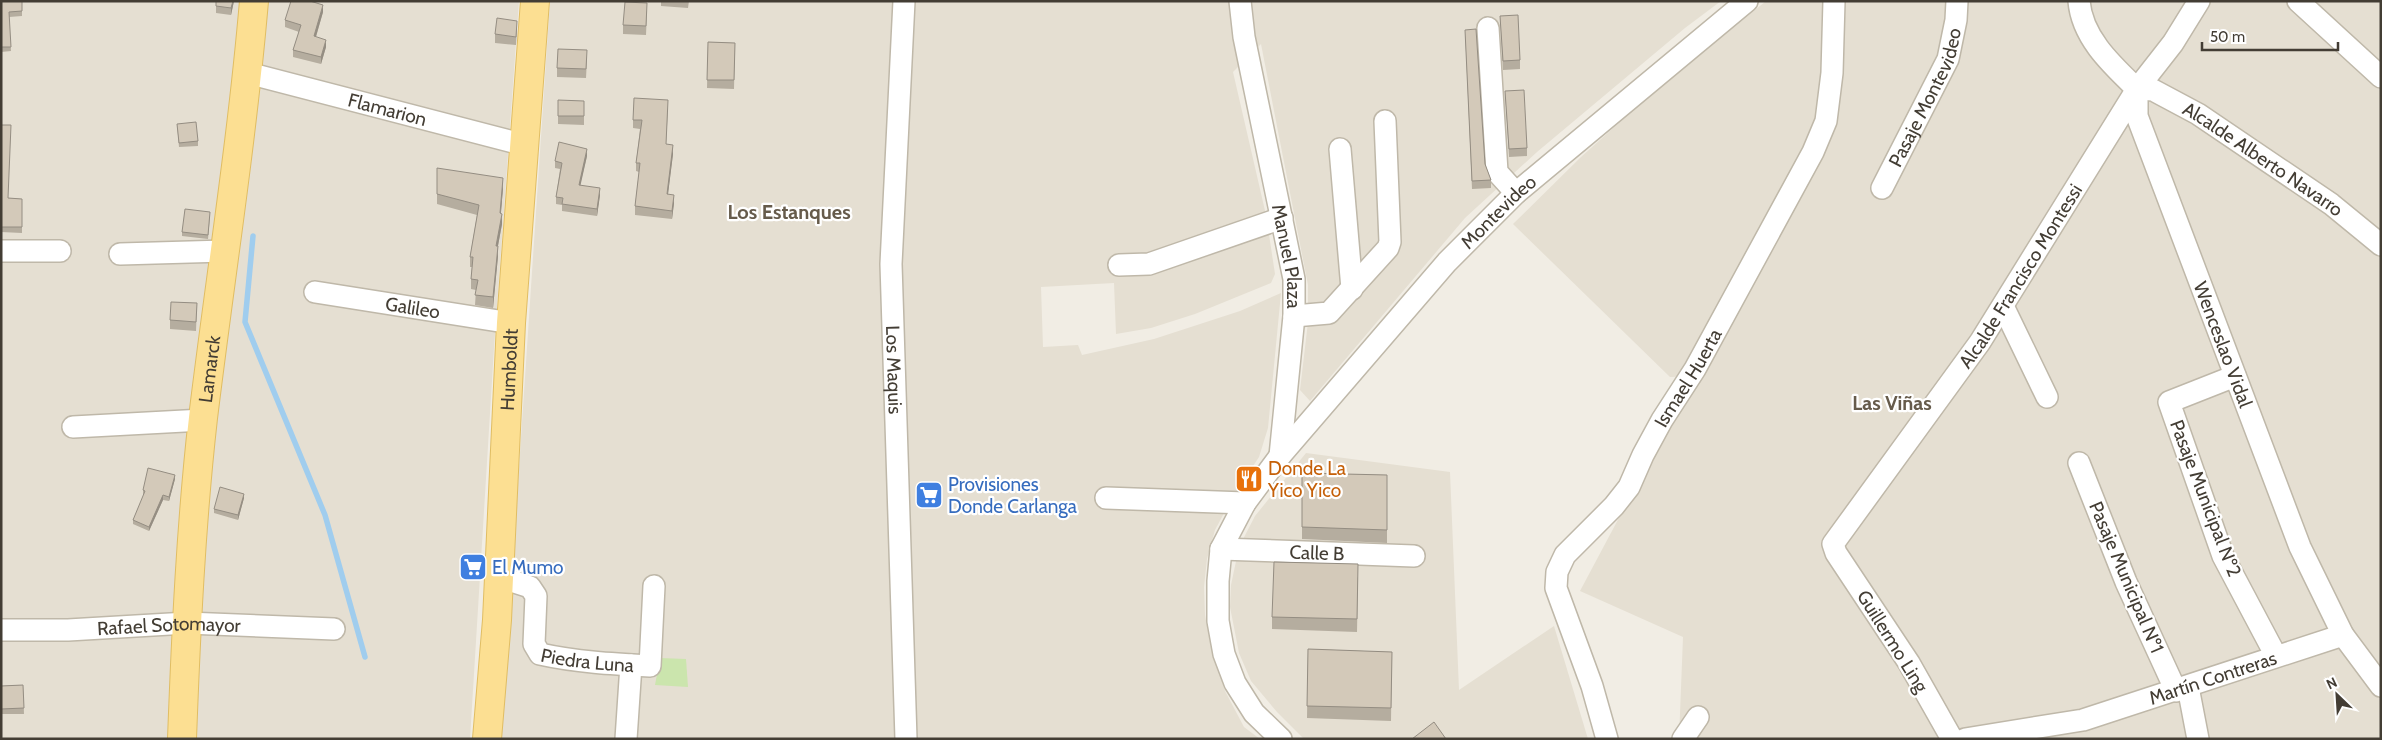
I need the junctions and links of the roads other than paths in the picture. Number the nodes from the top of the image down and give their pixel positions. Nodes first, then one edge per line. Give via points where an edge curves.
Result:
1 (254, 1) edge
2 (535, 1) edge
3 (904, 1) edge
4 (1240, 1) edge
5 (1747, 1) edge
6 (1834, 1) edge
7 (1958, 1) edge
8 (2079, 1) edge
9 (2199, 1) edge
10 (2298, 1) edge
11 (1488, 28) dead end
12 (248, 73) junction
13 (2381, 77) edge
14 (2137, 89) junction
15 (1385, 121) dead end
16 (525, 145) junction
17 (1340, 150) dead end
18 (1882, 188) dead end
19 (1516, 194) junction
20 (1282, 218) junction
21 (2381, 245) edge
22 (1, 251) edge
23 (225, 251) junction
24 (60, 252) dead end
25 (120, 254) dead end
26 (1119, 265) dead end
27 (1352, 289) junction
28 (315, 292) dead end
29 (2003, 306) junction
30 (1294, 316) junction
31 (511, 324) junction
32 (2235, 376) junction
33 (2047, 397) dead end
34 (203, 420) junction
35 (73, 427) dead end
36 (1280, 456) junction
37 (2079, 463) dead end
38 (1106, 498) dead end
39 (1245, 503) junction
40 (1833, 544) joint
41 (1221, 550) junction
42 (1414, 556) dead end
43 (499, 577) junction
44 (654, 586) dead end
45 (186, 623) junction
46 (334, 629) dead end
47 (1, 630) edge
48 (2343, 635) junction
49 (2276, 656) junction
50 (641, 665) junction
51 (2380, 682) edge
52 (2182, 689) junction
53 (1698, 717) dead end
54 (2086, 729) edge
55 (182, 739) edge
56 (487, 739) edge
57 (626, 739) edge
58 (906, 739) edge
59 (1281, 739) edge
60 (1608, 739) edge
61 (1683, 739) edge
62 (1952, 739) edge
63 (1965, 739) edge
64 (2198, 739) edge

1 - 12 main road, Lamarck
2 - 16 main road, Humboldt
3 - 58 street, Los Maquis via 891,264
4 - 20 street, Manuel Plaza via 1244,37
5 - 19 street, Montevideo
6 - 60 street, Ismael Huerta via 1832,72 1826,121 1813,152 1695,369 1643,454 1629,487 1565,555 1558,572 1556,588
7 - 18 street, Pasaje Montevideo via 1948,59
8 - 14 street via 2080,16 2103,57
9 - 14 street, Alcalde Francisco Montessi
10 - 13 street
11 - 19 street via 1498,172
12 - 16 street, Flamarion
12 - 23 main road, Lamarck
14 - 21 street, Alcalde Alberto Navarro via 2154,90 2198,114 2331,204
14 - 29 street, Alcalde Francisco Montessi
14 - 32 street, Wenceslao Vidal via 2136,116
15 - 27 street via 1390,242
16 - 31 main road, Humboldt
17 - 27 street
19 - 36 street, Montevideo via 1447,262
20 - 26 street via 1149,264
20 - 30 street, Manuel Plaza via 1294,279
22 - 24 street
23 - 25 street
23 - 34 main road, Lamarck
27 - 30 street via 1325,315
28 - 31 street, Galileo
29 - 33 street
29 - 40 street, Alcalde Francisco Montessi
30 - 36 street, Manuel Plaza
31 - 43 main road, Humboldt
32 - 48 street, Wenceslao Vidal via 2300,547
32 - 49 street, Pasaje Municipal Nº2 via 2169,402 2223,556
34 - 35 street
34 - 45 main road, Lamarck
36 - 39 street
37 - 52 street, Pasaje Municipal Nº1 via 2126,582
38 - 39 street
39 - 41 street
40 - 62 street, Guillermo Ling via 1909,663
41 - 42 street, Calle B
41 - 59 street via 1218,621 1224,654 1234,683 1254,713
43 - 50 street, Piedra Luna via 530,587 536,596 534,644 540,654 564,660
43 - 56 main road, Humboldt
44 - 50 street
45 - 46 street, Rafael Sotomayor
45 - 47 street, Rafael Sotomayor via 68,630
45 - 55 main road, Lamarck
48 - 49 street, Martín Contreras
48 - 51 street, Wenceslao Vidal
49 - 52 street, Martín Contreras
50 - 57 street
52 - 54 street, Martín Contreras
52 - 64 street, Pasaje Municipal Nº1
53 - 61 street
54 - 63 street, Martín Contreras

